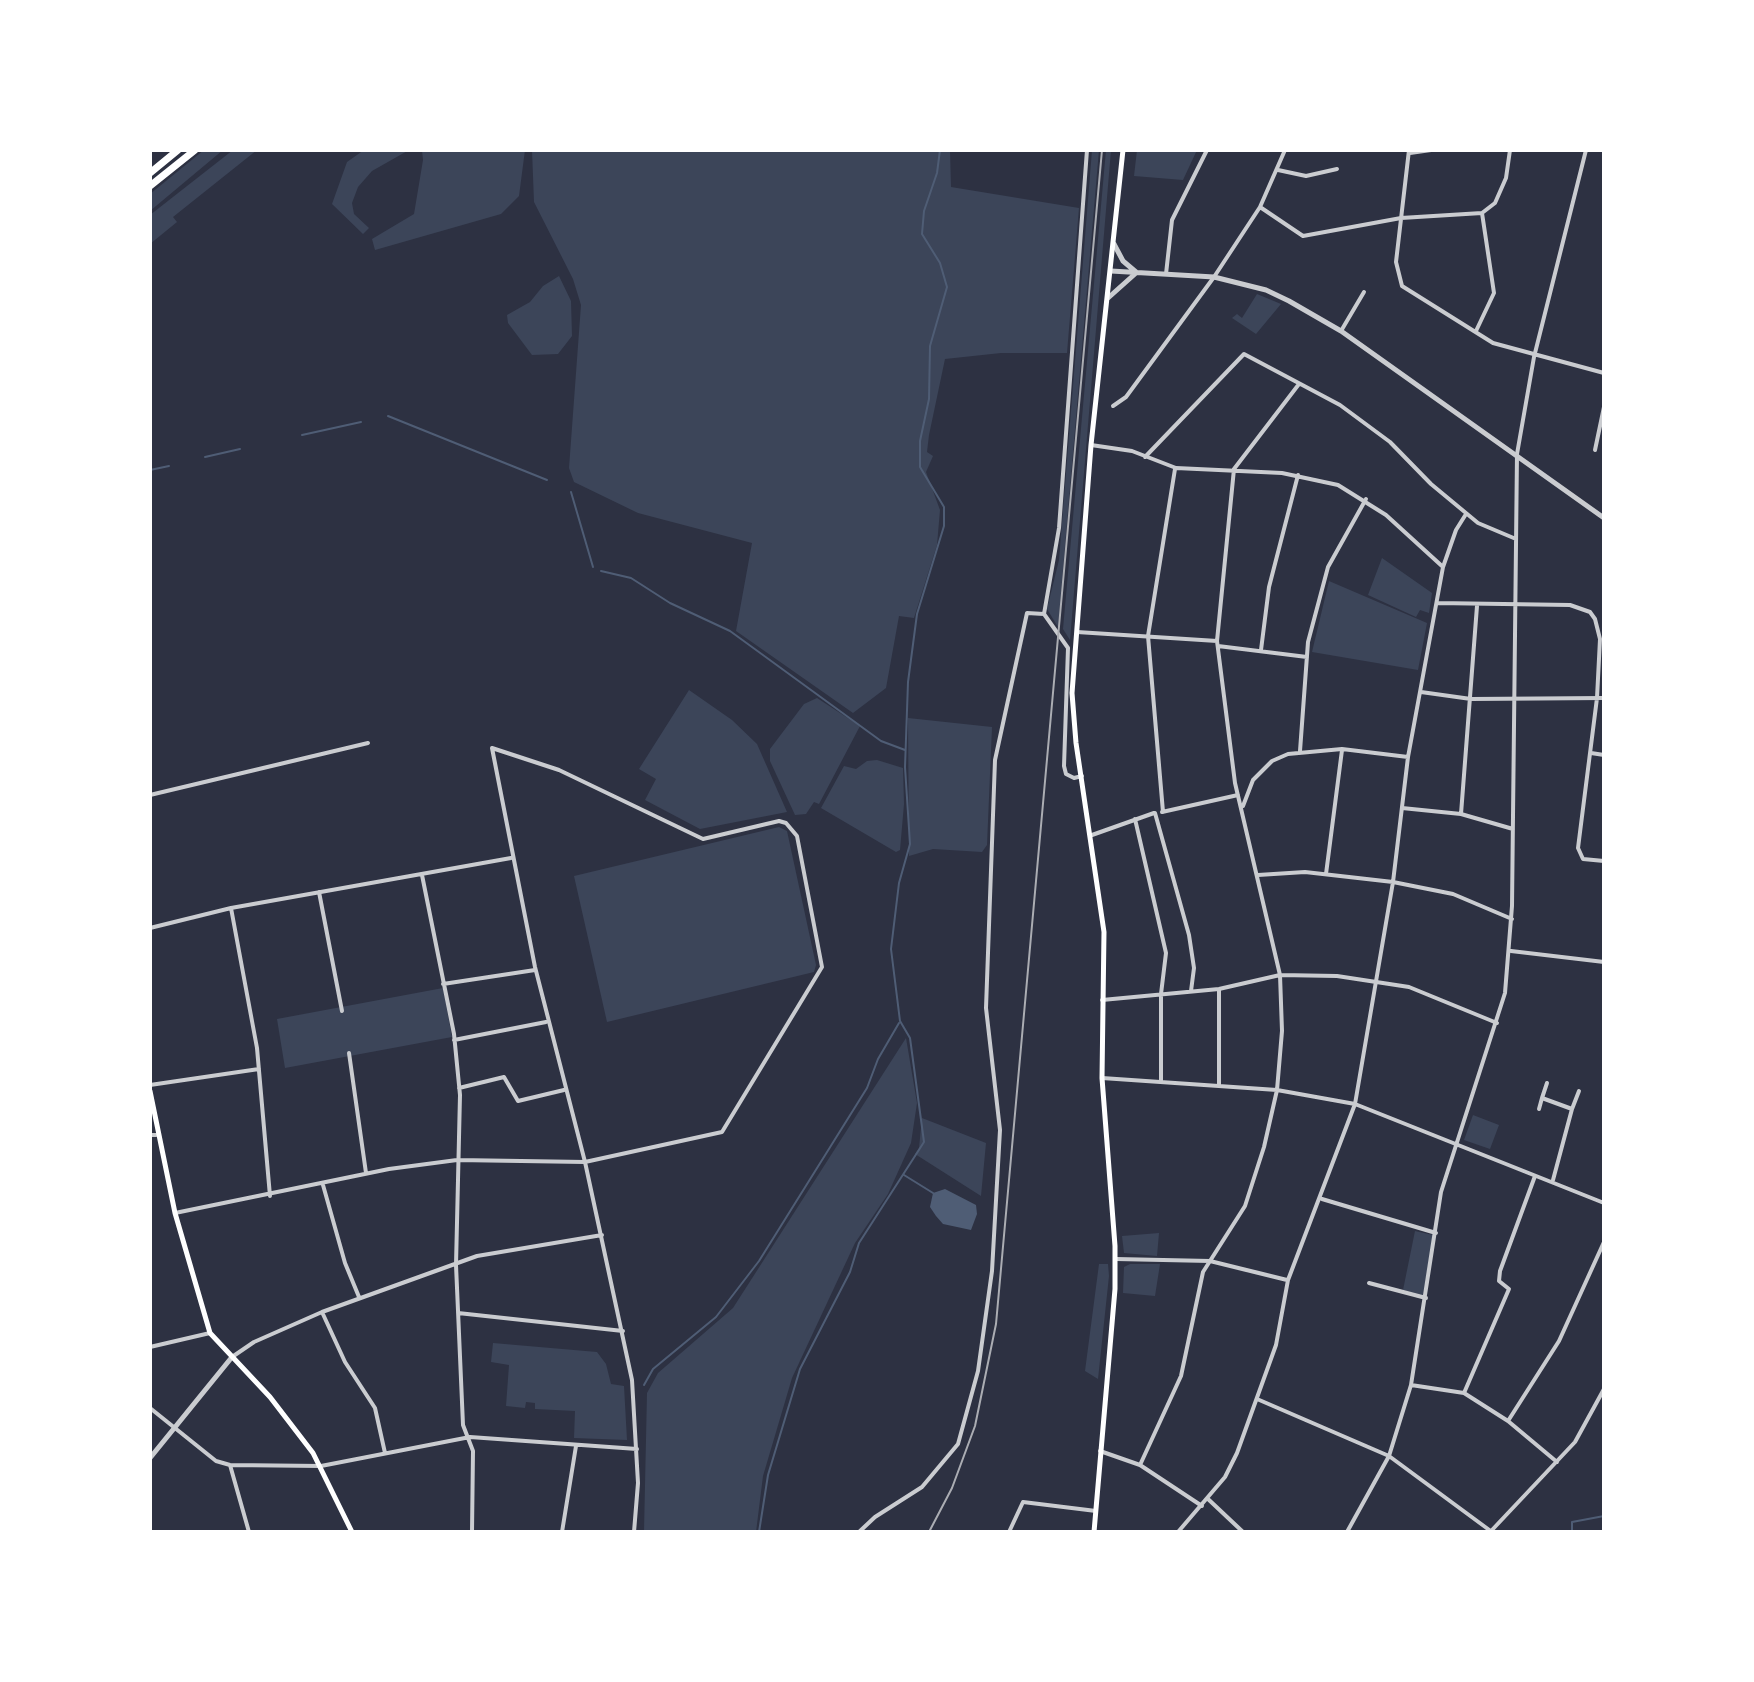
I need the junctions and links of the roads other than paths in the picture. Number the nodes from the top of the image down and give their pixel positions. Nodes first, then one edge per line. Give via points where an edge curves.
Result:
1 (178, 150) edge
2 (195, 150) edge
3 (1087, 150) edge
4 (1123, 150) edge
5 (1207, 150) edge
6 (1285, 150) edge
7 (1431, 150) edge
8 (1510, 150) edge
9 (1586, 150) edge
10 (1409, 151) edge
11 (1337, 169) dead end
12 (1278, 170) junction
13 (150, 173) edge
14 (150, 186) edge
15 (1260, 207) junction
16 (1482, 213) junction
17 (1401, 218) junction
18 (1114, 244) junction
19 (1111, 271) junction
20 (1137, 272) junction
21 (1166, 274) junction
22 (1214, 277) junction
23 (1364, 292) dead end
24 (1108, 298) junction
25 (1341, 331) junction
26 (1476, 331) junction
27 (1534, 357) junction
28 (1604, 373) edge
29 (1299, 384) junction
30 (1113, 406) dead end
31 (1604, 407) edge
32 (1091, 445) junction
33 (1595, 450) dead end
34 (1517, 454) junction
35 (1145, 457) junction
36 (1176, 468) junction
37 (1234, 469) junction
38 (1298, 475) junction
39 (1366, 499) junction
40 (1466, 514) junction
41 (1604, 518) edge
42 (1516, 539) junction
43 (1443, 567) junction
44 (1437, 603) junction
45 (1515, 605) junction
46 (1477, 606) junction
47 (1044, 614) junction
48 (1077, 632) junction
49 (1148, 636) junction
50 (1217, 644) junction
51 (1261, 650) junction
52 (1307, 657) junction
53 (1421, 692) junction
54 (1597, 698) junction
55 (1604, 698) edge
56 (1471, 699) junction
57 (1514, 699) junction
58 (368, 743) dead end
59 (1342, 749) junction
60 (1300, 751) junction
61 (1591, 753) junction
62 (1604, 755) edge
63 (1408, 757) junction
64 (1082, 776) junction
65 (150, 795) edge
66 (1238, 795) junction
67 (1243, 808) junction
68 (1402, 808) junction
69 (1163, 812) junction
70 (1155, 813) junction
71 (1461, 814) junction
72 (1135, 819) junction
73 (1514, 830) junction
74 (1092, 835) junction
75 (511, 858) junction
76 (1604, 861) edge
77 (1326, 874) junction
78 (422, 875) junction
79 (1257, 875) junction
80 (1393, 882) junction
81 (319, 892) junction
82 (231, 908) junction
83 (1512, 919) junction
84 (150, 928) edge
85 (1511, 951) junction
86 (1604, 962) edge
87 (535, 970) junction
88 (1280, 975) junction
89 (1377, 980) junction
90 (443, 984) junction
91 (1219, 989) junction
92 (1191, 991) junction
93 (1161, 994) junction
94 (1102, 1000) junction
95 (342, 1011) dead end
96 (547, 1022) junction
97 (1497, 1023) junction
98 (454, 1040) junction
99 (349, 1053) dead end
100 (259, 1069) junction
101 (1102, 1078) junction
102 (1161, 1082) junction
103 (1547, 1083) dead end
104 (150, 1085) edge
105 (1219, 1085) junction
106 (459, 1088) junction
107 (564, 1090) junction
108 (1277, 1090) junction
109 (150, 1091) edge
110 (1579, 1091) dead end
111 (1542, 1098) junction
112 (1355, 1104) junction
113 (1539, 1109) dead end
114 (1572, 1109) junction
115 (153, 1135) edge
116 (1455, 1143) junction
117 (457, 1160) junction
118 (585, 1162) junction
119 (366, 1173) junction
120 (1535, 1175) junction
121 (1553, 1180) junction
122 (323, 1185) junction
123 (270, 1196) junction
124 (1322, 1199) junction
125 (1604, 1203) edge
126 (175, 1213) junction
127 (1436, 1233) junction
128 (602, 1235) junction
129 (1604, 1242) edge
130 (1116, 1259) junction
131 (1210, 1261) junction
132 (456, 1265) junction
133 (1288, 1280) junction
134 (1369, 1283) dead end
135 (359, 1298) junction
136 (1426, 1298) junction
137 (322, 1312) junction
138 (458, 1313) junction
139 (623, 1331) junction
140 (210, 1333) junction
141 (150, 1347) edge
142 (232, 1357) junction
143 (1411, 1385) junction
144 (1604, 1389) edge
145 (1464, 1393) junction
146 (1257, 1399) junction
147 (150, 1408) edge
148 (1508, 1421) junction
149 (174, 1426) junction
150 (470, 1437) junction
151 (576, 1446) junction
152 (637, 1449) junction
153 (1100, 1451) junction
154 (385, 1453) junction
155 (1389, 1456) junction
156 (150, 1458) edge
157 (1557, 1462) junction
158 (230, 1465) junction
159 (1140, 1465) junction
160 (321, 1466) junction
161 (1208, 1499) junction
162 (1202, 1506) junction
163 (1096, 1511) junction
164 (249, 1532) edge
165 (352, 1532) edge
166 (472, 1532) edge
167 (562, 1532) edge
168 (634, 1532) edge
169 (859, 1532) edge
170 (1009, 1532) edge
171 (1094, 1532) edge
172 (1178, 1532) edge
173 (1243, 1532) edge
174 (1347, 1532) edge
175 (1491, 1532) edge

1 - 13 highway
2 - 14 highway
3 - 47 street via 1059,528
4 - 18 main road
5 - 21 street via 1172,220
6 - 12 street
7 - 10 street
8 - 16 street via 1495,203
9 - 27 street
10 - 17 street
11 - 12 street via 1306,176
12 - 15 street
15 - 17 street via 1303,236
15 - 22 street
16 - 17 street
16 - 26 street via 1494,293
17 - 26 street via 1396,271 1402,286
18 - 19 main road
18 - 20 street
19 - 20 street
19 - 24 main road
20 - 21 street
20 - 24 street
21 - 22 street
22 - 25 street via 1266,290
22 - 30 street via 1126,397
23 - 25 street
24 - 32 main road
25 - 34 street
26 - 27 street
27 - 28 street
27 - 34 street
29 - 35 street via 1244,354
29 - 37 street
29 - 40 street via 1340,405 1390,442
31 - 33 street
32 - 35 street
32 - 48 main road
34 - 41 street
34 - 42 street
35 - 36 street
36 - 37 street
36 - 49 street
37 - 38 street
37 - 50 street
38 - 39 street
38 - 51 street via 1269,587
39 - 43 street
39 - 52 street via 1328,567
40 - 42 street
40 - 43 street
42 - 45 street
43 - 44 street
44 - 46 street
44 - 53 street
45 - 46 street
45 - 54 street via 1570,605 1590,612 1600,639
45 - 57 street
46 - 56 street
47 - 64 street via 1068,648 1064,766 1066,774
47 - 169 street via 1027,613 995,760 986,1008 1000,1130 992,1271 978,1371 958,1444 922,1487
48 - 49 street
48 - 64 main road via 1073,718
49 - 50 street
49 - 69 street
50 - 51 street
50 - 66 street
51 - 52 street
52 - 60 street
53 - 56 street
53 - 63 street
54 - 55 street
54 - 57 street
54 - 61 street
56 - 57 street
56 - 71 street
57 - 73 street
58 - 65 street
59 - 60 street
59 - 63 street
59 - 77 street
60 - 67 street via 1272,761 1253,780
61 - 62 street
61 - 76 street via 1578,848 1583,859
63 - 68 street
64 - 74 main road
66 - 67 street
66 - 69 street
67 - 79 street
68 - 71 street
68 - 80 street
69 - 70 street
70 - 72 street
70 - 92 street via 1191,944
71 - 73 street
72 - 74 street
72 - 93 street via 1163,932
73 - 83 street
74 - 94 main road via 1104,932
75 - 78 street
75 - 87 street
75 - 118 street via 492,748 559,770 697,837 779,821 797,836 822,967 728,1126 717,1135
77 - 79 street
77 - 80 street
78 - 81 street
78 - 90 street
79 - 88 street
80 - 83 street via 1453,894
80 - 89 street
81 - 82 street
81 - 95 street
82 - 84 street
82 - 100 street
83 - 85 street
85 - 86 street
85 - 97 street
87 - 90 street
87 - 96 street
88 - 89 street
88 - 91 street
88 - 108 street
89 - 97 street via 1440,997
89 - 112 street
90 - 98 street
91 - 92 street
91 - 105 street
92 - 93 street
93 - 94 street
93 - 102 street
94 - 101 main road
96 - 98 street
96 - 107 street
97 - 116 street
98 - 106 street
99 - 119 street
100 - 104 street
100 - 123 street
101 - 102 street
101 - 130 main road
102 - 105 street
103 - 111 street
105 - 108 street
106 - 107 street via 504,1077 518,1101
106 - 117 street
107 - 118 street
108 - 112 street
108 - 131 street via 1245,1206
109 - 115 main road
110 - 114 street
111 - 113 street
111 - 114 street
112 - 116 street
112 - 124 street
114 - 121 street
115 - 126 main road
116 - 120 street
116 - 127 street
117 - 118 street
117 - 119 street
117 - 132 street
118 - 128 street
119 - 122 street
120 - 121 street
120 - 145 street via 1500,1271 1499,1281 1509,1289
121 - 125 street
122 - 123 street
122 - 135 street
123 - 126 street
124 - 127 street
124 - 133 street
126 - 140 main road
127 - 136 street
128 - 132 street via 497,1251
128 - 139 street
129 - 148 street via 1559,1341
130 - 131 street
130 - 153 main road
131 - 133 street
131 - 159 street via 1203,1272 1181,1376
132 - 135 street
132 - 138 street
133 - 146 street via 1276,1345
134 - 136 street
135 - 137 street
136 - 143 street
137 - 142 street
137 - 154 street via 345,1362 375,1408
138 - 139 street
138 - 150 street via 463,1425
139 - 152 street
140 - 141 street
140 - 142 main road
142 - 149 street
142 - 160 main road via 270,1397
143 - 145 street
143 - 155 street
144 - 157 street via 1575,1442
145 - 148 street
146 - 155 street
146 - 161 street via 1225,1477
147 - 149 street
148 - 157 street
149 - 156 street
149 - 158 street via 216,1461
150 - 151 street
150 - 154 street
150 - 166 street
151 - 152 street
151 - 167 street
152 - 168 street
153 - 159 street
153 - 163 main road
154 - 160 street
155 - 174 street
155 - 175 street
157 - 175 street
158 - 160 street
158 - 164 street
159 - 162 street
160 - 165 main road
161 - 162 street
161 - 173 street
162 - 172 street
163 - 170 street via 1023,1502
163 - 171 main road

